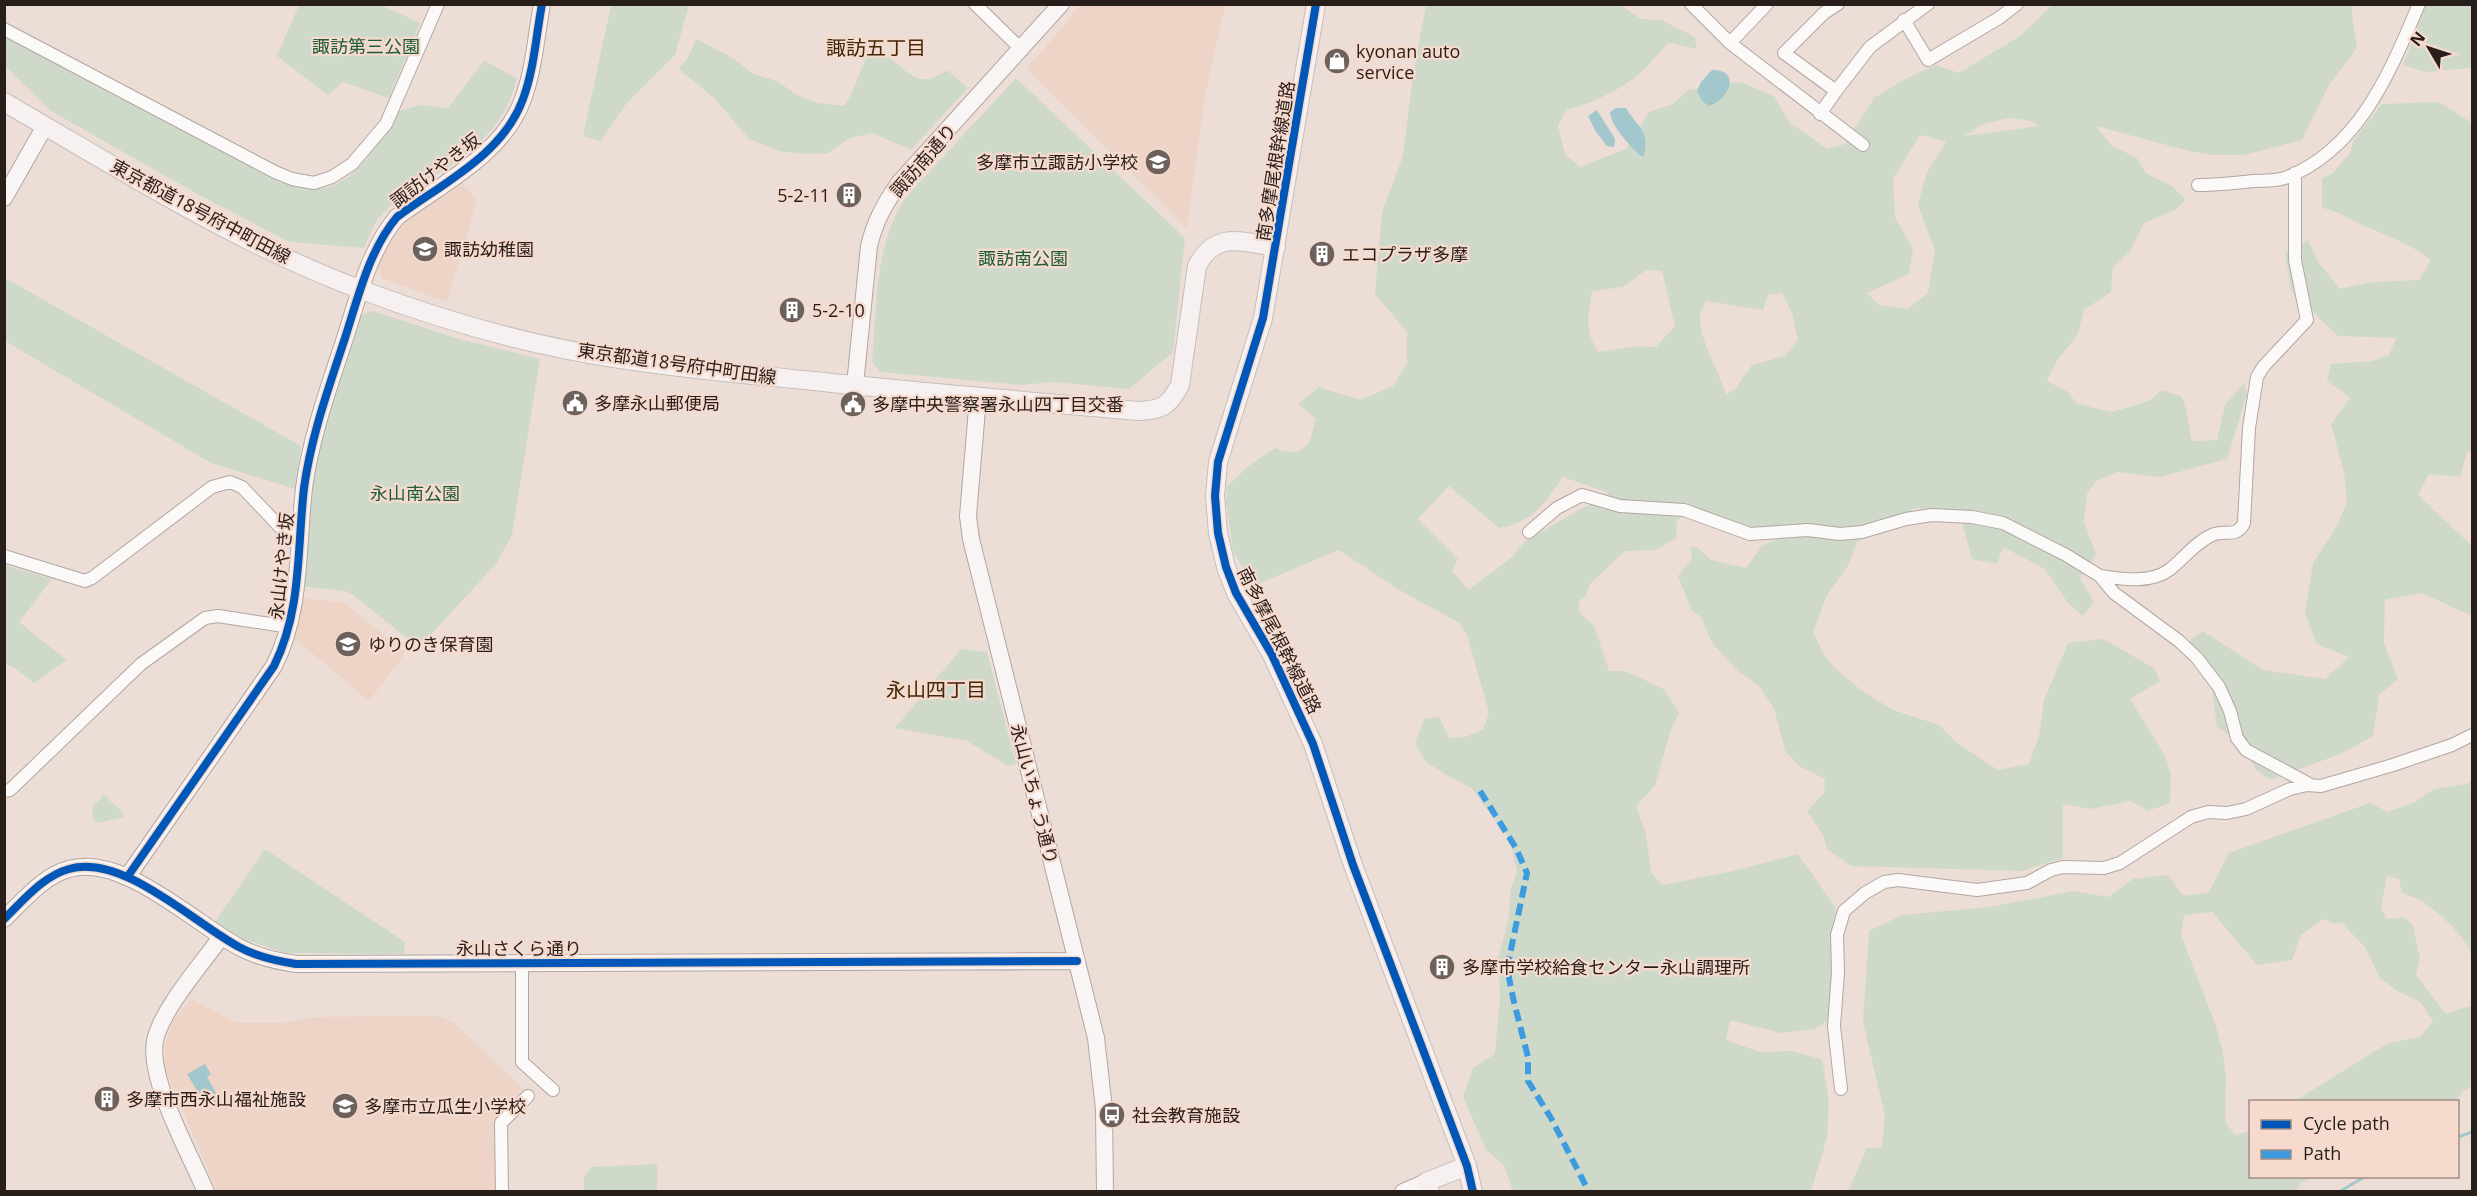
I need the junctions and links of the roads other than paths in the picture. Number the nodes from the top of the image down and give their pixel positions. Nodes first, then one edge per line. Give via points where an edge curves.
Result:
1 (438, 4) edge
2 (542, 4) edge
3 (975, 4) edge
4 (1062, 4) edge
5 (1316, 4) edge
6 (1691, 4) edge
7 (1767, 4) edge
8 (1838, 4) edge
9 (1928, 4) edge
10 (2017, 4) edge
11 (2419, 4) edge
12 (1904, 20) junction
13 (4, 29) edge
14 (1730, 43) junction
15 (1022, 50) junction
16 (1836, 91) junction
17 (4, 102) edge
18 (1820, 114) junction
19 (45, 126) junction
20 (1863, 145) dead end
21 (2295, 172) junction
22 (2198, 184) dead end
23 (4, 198) edge
24 (1276, 247) junction
25 (361, 290) junction
26 (855, 386) junction
27 (978, 397) junction
28 (1529, 532) dead end
29 (299, 547) junction
30 (4, 556) edge
31 (2100, 576) junction
32 (290, 627) junction
33 (2472, 735) edge
34 (2312, 785) junction
35 (4, 791) edge
36 (128, 876) junction
37 (4, 919) edge
38 (221, 937) junction
39 (1077, 961) junction
40 (522, 963) junction
41 (1840, 1089) dead end
42 (553, 1090) dead end
43 (528, 1096) dead end
44 (1467, 1166) junction
45 (1428, 1187) edge
46 (206, 1191) edge
47 (502, 1191) edge
48 (1105, 1191) edge
49 (1403, 1191) edge
50 (1473, 1191) edge
51 (1482, 1191) edge

1 - 13 street via 386,124 342,172 314,183 275,172
2 - 25 street, 諏訪けやき坂 via 528,82 512,122 481,157 393,222 374,255
3 - 15 street
4 - 15 street, 諏訪南通り
5 - 24 main road, 南多摩尾根幹線道路
6 - 14 street
7 - 14 street
8 - 16 street via 1784,53
9 - 12 street
10 - 12 street via 1928,60
11 - 21 street via 2381,89 2346,137 2332,152
12 - 16 street via 1870,47
14 - 18 street
15 - 26 street, 諏訪南通り via 884,204 869,246
16 - 18 street
17 - 19 main road, 東京都道18号府中町田線
18 - 20 street
19 - 23 street
19 - 25 main road, 東京都道18号府中町田線 via 248,241
21 - 22 street via 2272,181
21 - 31 street via 2295,260 2307,320 2257,377 2241,530 2215,533 2196,544 2167,572 2140,579
24 - 27 main road, 東京都道18号府中町田線 via 1233,240 1210,247 1203,255 1197,266 1180,385 1173,400 1164,406 1138,411
24 - 44 main road, 南多摩尾根幹線道路 via 1259,334 1218,462 1215,510 1220,544 1236,593 1272,655 1313,744 1353,866
25 - 26 main road, 東京都道18号府中町田線 via 515,338 612,358
25 - 29 street, 永山けやき坂 via 311,450
26 - 27 main road, 東京都道18号府中町田線
27 - 39 street, 永山いちょう通り via 968,516 971,539
28 - 31 street via 1557,508 1582,495 1620,506 1684,510 1750,534 1808,530 1851,533 1906,519 1954,515 2003,523
29 - 30 street via 242,487 230,482 212,487 85,581
29 - 32 street, 永山けやき坂
31 - 34 street via 2114,593 2197,658 2219,687 2237,738 2246,750
32 - 35 street via 218,616 205,618 141,664 10,790
32 - 36 street, 永山けやき坂 via 274,666
33 - 34 street via 2393,765 2321,786
34 - 41 street via 2290,789 2246,809 2191,817 2120,863 2104,868 2063,867 2027,883 1977,890 1898,880 1884,882 1864,893 1844,911 1837,935 1834,1026
36 - 37 street, 永山さくら通り via 91,866 68,869 46,881
36 - 38 street, 永山さくら通り
38 - 40 street, 永山さくら通り via 251,953 296,964
38 - 46 street via 169,1011 155,1040 157,1081
39 - 40 street, 永山さくら通り
39 - 48 street, 永山いちょう通り via 1100,1065
40 - 42 street via 522,1062
43 - 47 street via 501,1123
44 - 45 main road
44 - 50 main road, 南多摩尾根幹線道路
44 - 51 main road, 南多摩尾根幹線道路
45 - 49 street

